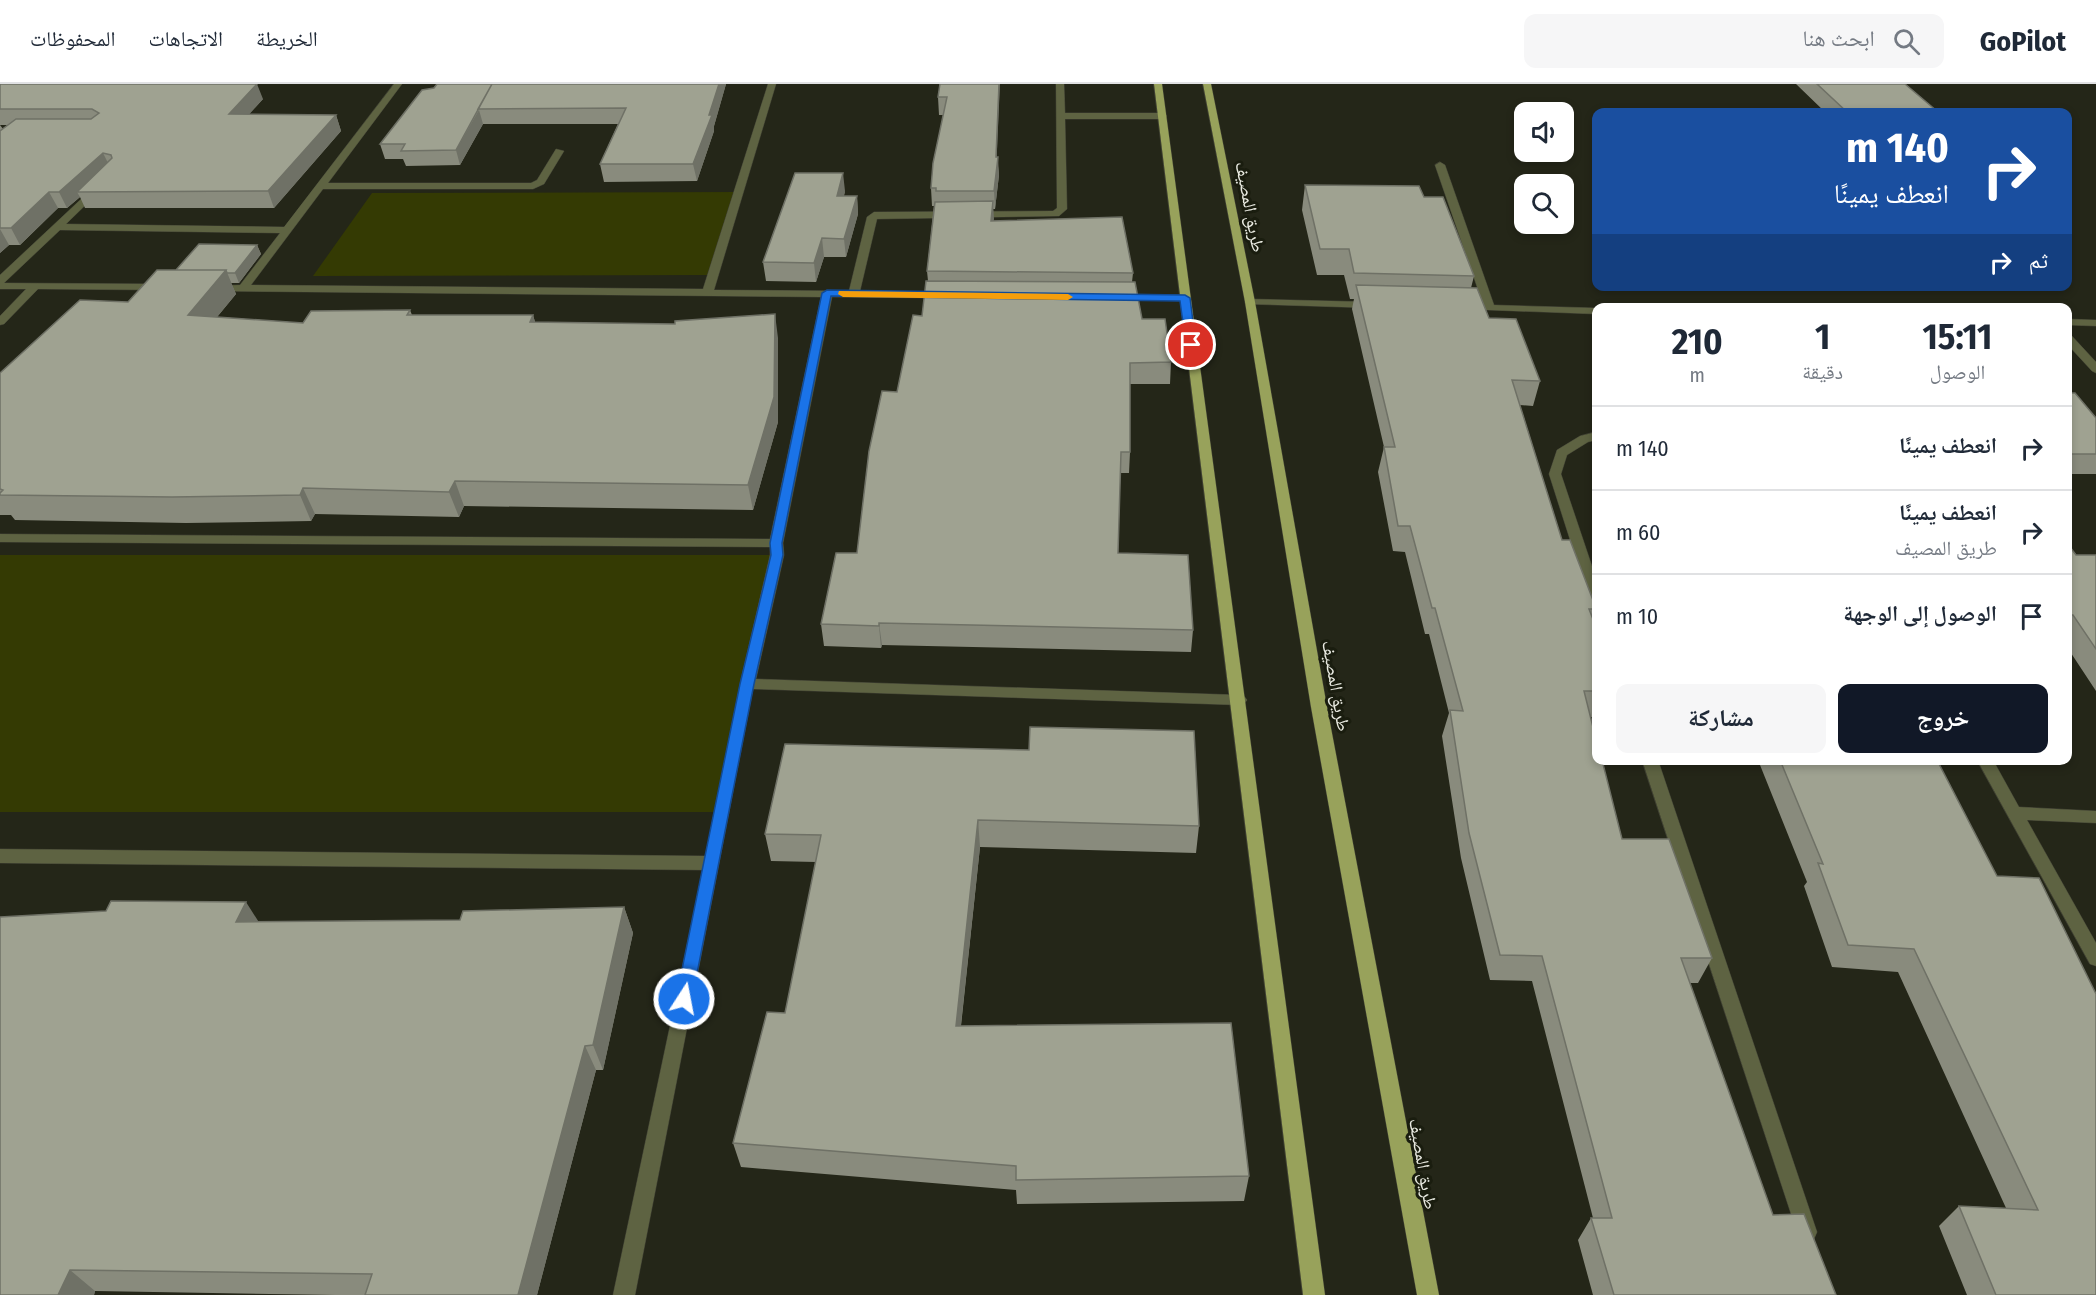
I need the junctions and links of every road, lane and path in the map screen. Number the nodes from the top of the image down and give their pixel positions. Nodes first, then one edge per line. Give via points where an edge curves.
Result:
1 (398, 84) edge
2 (772, 84) edge
3 (1060, 84) edge
4 (1158, 84) edge
5 (1207, 84) edge
6 (1060, 116) junction
7 (1162, 116) junction
8 (559, 151) dead end
9 (1440, 165) dead end
10 (105, 181) edge
11 (320, 186) junction
12 (57, 227) junction
13 (287, 230) junction
14 (0, 283) edge
15 (35, 286) junction
16 (173, 287) edge
17 (196, 288) edge
18 (243, 288) junction
19 (708, 292) junction
20 (827, 293) junction
21 (855, 294) junction
22 (961, 295) edge
23 (1102, 297) edge
24 (1185, 298) junction
25 (1250, 302) junction
26 (1387, 305) edge
27 (1455, 307) edge
28 (1490, 308) junction
29 (1592, 310) edge
30 (0, 322) edge
31 (2072, 322) edge
32 (2096, 323) edge
33 (2072, 343) edge
34 (2096, 369) edge
35 (1592, 437) edge
36 (0, 538) edge
37 (776, 543) junction
38 (1592, 586) edge
39 (747, 684) junction
40 (1239, 700) junction
41 (1652, 765) edge
42 (1988, 765) edge
43 (2016, 813) junction
44 (2096, 817) edge
45 (0, 856) edge
46 (711, 863) junction
47 (2096, 959) edge
48 (1812, 1250) edge
49 (624, 1295) edge
50 (1314, 1295) edge
51 (1428, 1295) edge

1 - 11 street
2 - 19 street
3 - 6 street
4 - 7 main road
5 - 25 main road, طريق المصيف
6 - 7 street
6 - 21 street via 1062,209 1058,213 878,214 873,217
7 - 24 main road
8 - 11 street via 541,182 533,186
9 - 28 street
10 - 12 street
11 - 13 street
12 - 13 street
12 - 14 street
13 - 18 street
14 - 15 street
15 - 16 street
15 - 30 street
17 - 18 street
18 - 19 street
19 - 20 street
20 - 21 street
20 - 37 street
21 - 22 street
23 - 24 street
24 - 40 main road
25 - 26 street
25 - 51 main road, طريق المصيف via 1319,707
27 - 28 street
28 - 29 street
31 - 32 street
33 - 34 street
35 - 38 street via 1561,453 1554,474
36 - 37 street
37 - 39 street via 777,555
39 - 40 street
39 - 46 street
40 - 50 main road
41 - 48 street
42 - 43 street
43 - 44 street
43 - 47 street
45 - 46 street
46 - 49 street

